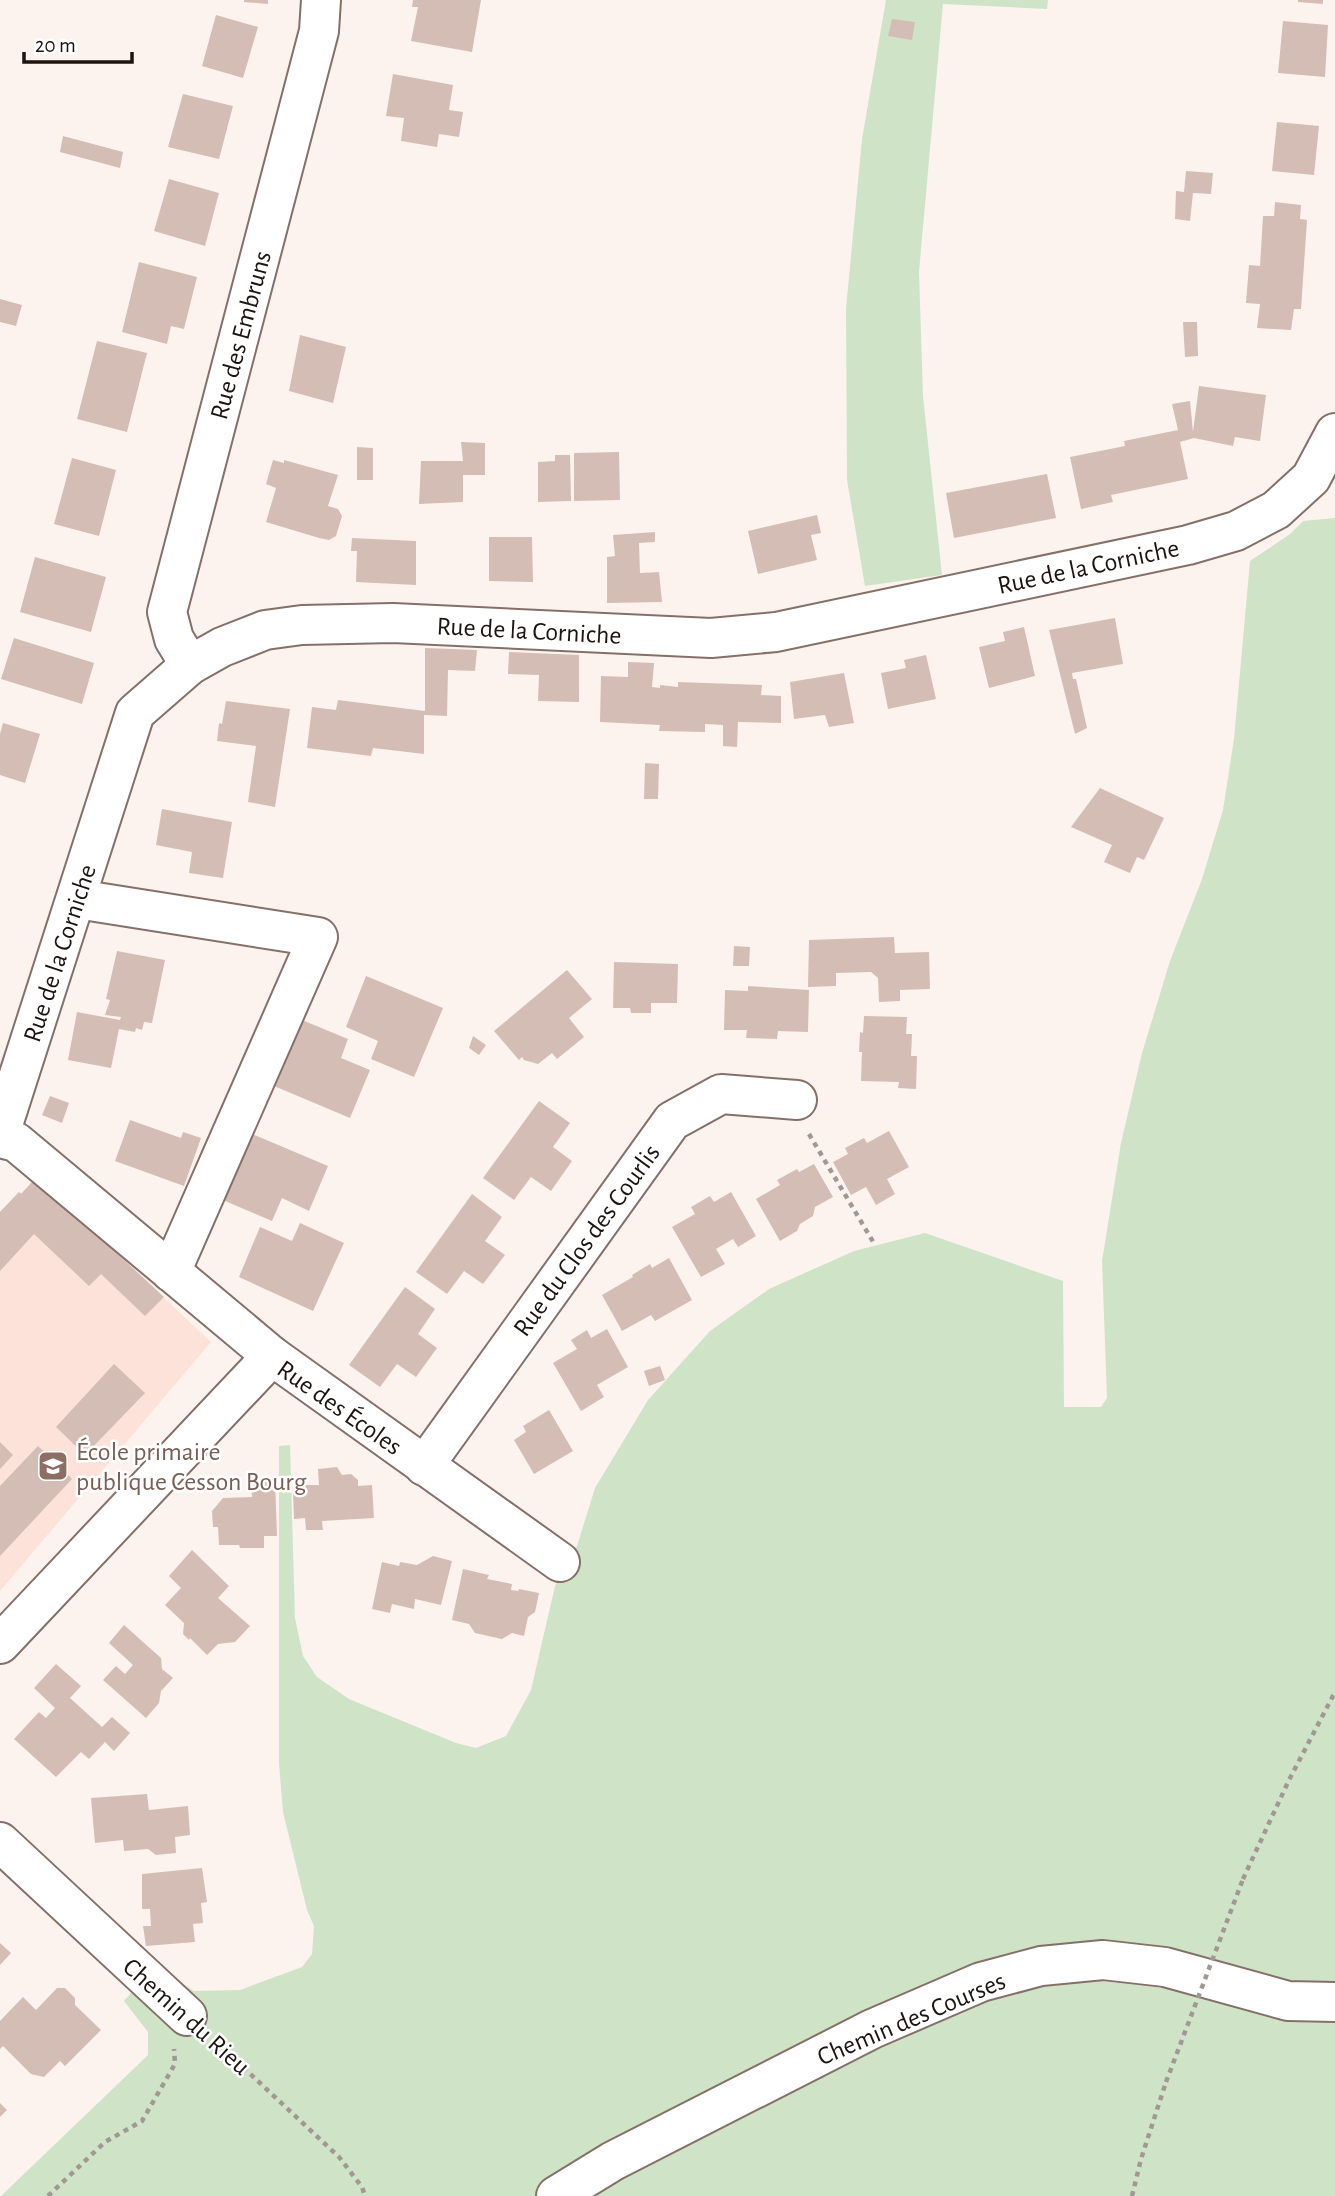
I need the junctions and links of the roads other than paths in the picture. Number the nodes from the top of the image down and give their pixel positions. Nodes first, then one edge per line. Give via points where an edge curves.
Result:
1 (321, 0) edge
2 (1335, 433) edge
3 (1323, 484) edge
4 (190, 665) junction
5 (77, 899) junction
6 (797, 1100) road end
7 (0, 1136) edge
8 (171, 1272) junction
9 (272, 1356) junction
10 (424, 1466) junction
11 (560, 1562) dead end
12 (0, 1644) edge
13 (0, 1842) edge
14 (1335, 2002) edge
15 (180, 2027) road end
16 (556, 2196) edge

1 - 4 street, Rue des Embruns via 319,32 167,612 174,639
2 - 3 street, Rue de la Corniche
3 - 4 street, Rue de la Corniche via 1236,531 1188,545 776,632 711,638 393,624 302,625 265,629
4 - 5 street, Rue de la Corniche via 135,713
5 - 7 street, Rue de la Corniche
5 - 8 street via 318,937
6 - 10 street, Rue du Clos des Courlis via 722,1094 672,1121
7 - 8 street via 16,1142
8 - 9 street
9 - 10 street, Rue des Écoles
9 - 12 street, Rue des Écoles
10 - 11 street, Rue des Écoles
13 - 15 street, Chemin du Rieu via 113,1950
14 - 16 street, Chemin des Courses via 1288,2001 1165,1967 1103,1960 1041,1966 981,1982 872,2029 613,2161

